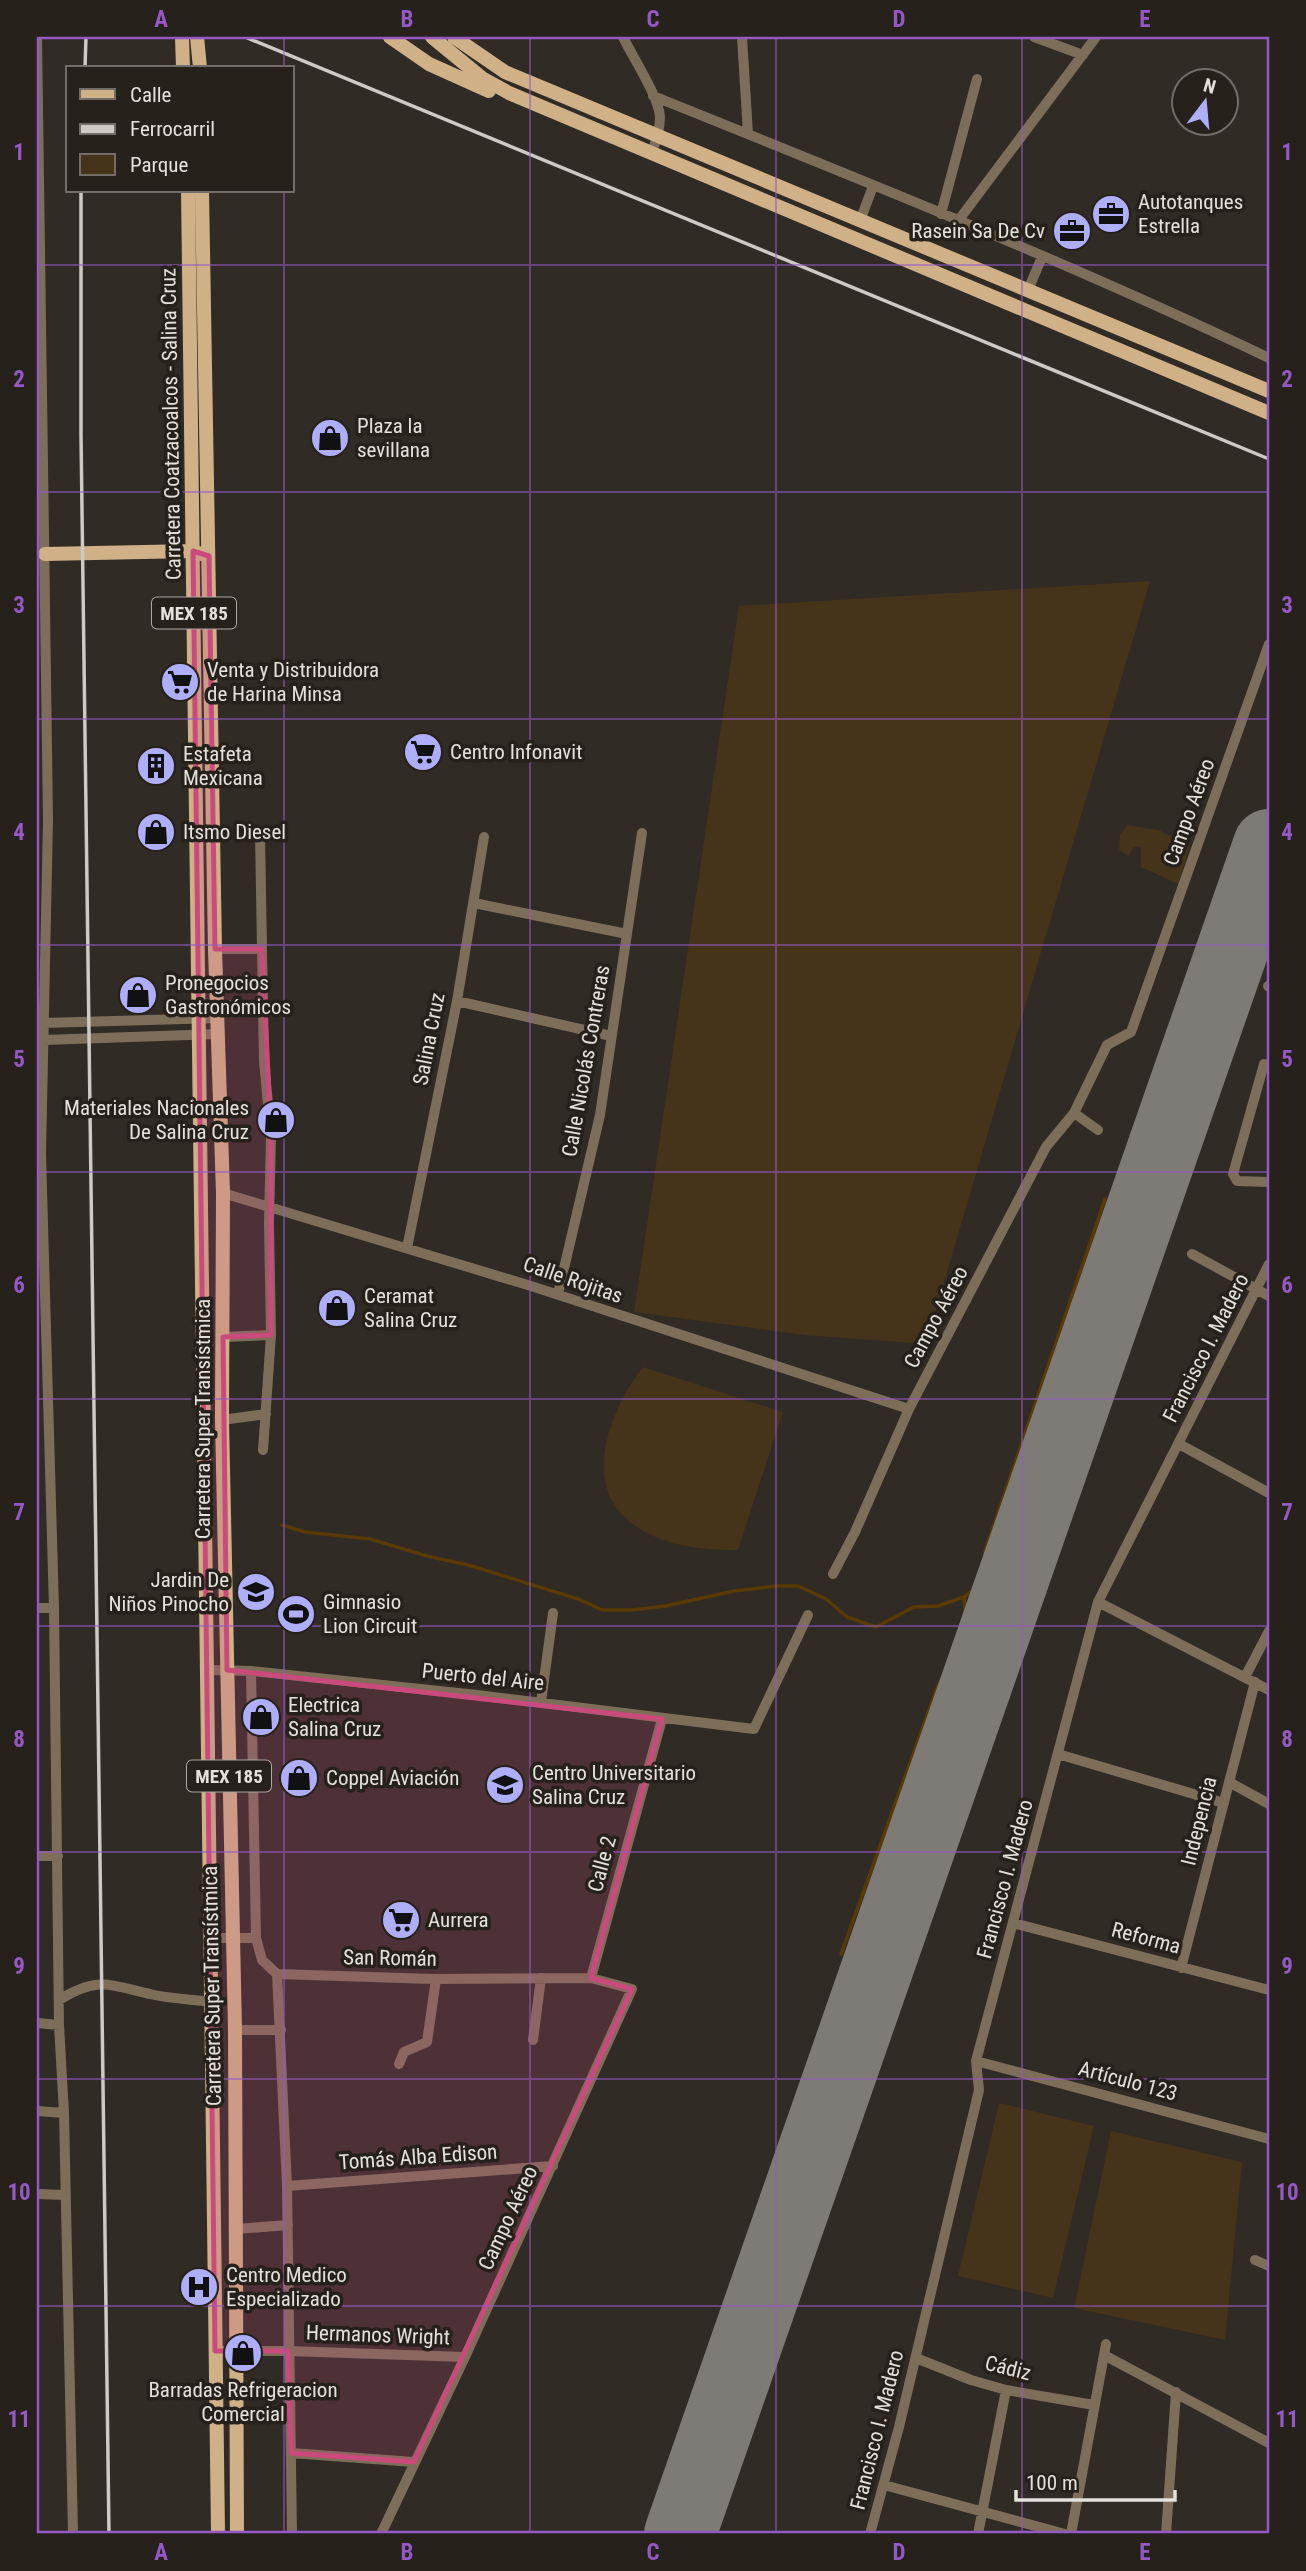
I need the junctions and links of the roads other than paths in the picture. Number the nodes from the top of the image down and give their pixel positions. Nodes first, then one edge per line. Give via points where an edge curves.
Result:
1 (37, 37) edge
2 (182, 37) edge
3 (197, 37) edge
4 (204, 37) edge
5 (390, 37) edge
6 (432, 37) edge
7 (454, 37) edge
8 (623, 37) edge
9 (742, 37) edge
10 (1034, 37) edge
11 (1096, 37) edge
12 (1083, 55) junction
13 (200, 61) edge
14 (183, 66) edge
15 (977, 79) dead end
16 (653, 96) junction
17 (587, 127) junction
18 (748, 134) junction
19 (658, 137) junction
20 (651, 154) junction
21 (873, 186) junction
22 (188, 192) edge
23 (202, 192) edge
24 (942, 214) junction
25 (860, 221) junction
26 (958, 221) junction
27 (1042, 257) junction
28 (1028, 290) junction
29 (40, 355) edge
30 (1269, 358) edge
31 (1269, 391) edge
32 (1269, 413) edge
33 (41, 450) edge
34 (193, 551) junction
35 (45, 554) junction
36 (209, 556) junction
37 (1269, 644) edge
38 (42, 820) edge
39 (642, 833) dead end
40 (260, 835) dead end
41 (484, 837) dead end
42 (474, 903) junction
43 (627, 934) junction
44 (215, 949) junction
45 (262, 949) junction
46 (457, 1001) junction
47 (263, 1006) junction
48 (219, 1012) junction
49 (199, 1019) junction
50 (44, 1023) junction
51 (219, 1034) junction
52 (200, 1035) junction
53 (611, 1036) junction
54 (43, 1040) junction
55 (1269, 1066) edge
56 (1074, 1113) junction
57 (1098, 1130) dead end
58 (39, 1154) edge
59 (1269, 1182) edge
60 (223, 1193) junction
61 (269, 1209) junction
62 (407, 1248) junction
63 (1192, 1254) dead end
64 (1269, 1264) edge
65 (1257, 1290) junction
66 (41, 1292) edge
67 (558, 1294) junction
68 (1269, 1296) edge
69 (271, 1335) junction
70 (223, 1337) junction
71 (909, 1409) junction
72 (266, 1414) junction
73 (222, 1420) junction
74 (37, 1433) edge
75 (49, 1434) junction
76 (1179, 1444) junction
77 (263, 1450) dead end
78 (1269, 1493) edge
79 (833, 1574) dead end
80 (1098, 1602) junction
81 (37, 1608) edge
82 (54, 1608) junction
83 (553, 1613) dead end
84 (808, 1615) dead end
85 (1269, 1631) edge
86 (208, 1670) junction
87 (227, 1670) junction
88 (251, 1671) junction
89 (1250, 1680) junction
90 (1269, 1690) edge
91 (541, 1702) junction
92 (662, 1719) junction
93 (1058, 1754) junction
94 (1229, 1782) junction
95 (1224, 1802) junction
96 (1269, 1804) edge
97 (37, 1856) edge
98 (58, 1856) junction
99 (1013, 1923) junction
100 (210, 1938) junction
101 (232, 1938) junction
102 (256, 1938) junction
103 (1181, 1968) junction
104 (277, 1974) junction
105 (541, 1978) junction
106 (591, 1978) junction
107 (436, 1979) junction
108 (632, 1989) joint
109 (1269, 1990) edge
110 (59, 2000) junction
111 (211, 2002) junction
112 (37, 2023) edge
113 (59, 2025) junction
114 (235, 2030) junction
115 (281, 2030) junction
116 (533, 2040) dead end
117 (976, 2061) junction
118 (399, 2064) dead end
119 (37, 2111) edge
120 (64, 2113) junction
121 (1269, 2139) edge
122 (553, 2166) junction
123 (287, 2186) junction
124 (37, 2194) edge
125 (65, 2195) junction
126 (288, 2225) junction
127 (236, 2229) junction
128 (1255, 2260) dead end
129 (1269, 2266) edge
130 (215, 2351) junction
131 (237, 2351) junction
132 (289, 2351) junction
133 (465, 2357) junction
134 (916, 2358) junction
135 (1006, 2390) junction
136 (1176, 2392) junction
137 (1094, 2405) junction
138 (1269, 2443) edge
139 (291, 2453) junction
140 (414, 2462) junction
141 (884, 2485) junction
142 (982, 2512) junction
143 (73, 2534) edge
144 (218, 2534) edge
145 (237, 2534) edge
146 (292, 2534) edge
147 (381, 2534) edge
148 (870, 2534) edge
149 (978, 2534) edge
150 (1065, 2534) edge
151 (1071, 2534) edge
152 (1166, 2534) edge

1 - 29 street
2 - 14 main road
3 - 13 main road
4 - 13 main road
5 - 17 main road via 429,64
6 - 17 main road via 482,78
7 - 19 main road via 505,72
8 - 16 street
9 - 18 street
10 - 12 street
11 - 12 street
12 - 26 street
15 - 24 street
16 - 18 street
16 - 19 street via 660,115
17 - 20 main road
18 - 21 street
19 - 20 street
19 - 25 main road
20 - 32 main road
21 - 24 street
21 - 25 street
22 - 34 main road, Carretera Coatzacoalcos - Salina Cruz / MEX 185
23 - 36 main road, Carretera Super Transístmica / MEX 185
24 - 26 street
25 - 28 main road
26 - 27 street
27 - 28 street
27 - 30 street
28 - 31 main road
29 - 33 street
33 - 35 street
34 - 35 main road
34 - 36 main road
34 - 49 main road, Carretera Coatzacoalcos - Salina Cruz / MEX 185
35 - 38 street
36 - 44 main road, Carretera Super Transístmica / MEX 185
37 - 56 street, Campo Aéreo via 1131,1032 1107,1045
38 - 50 street
39 - 43 street, Calle Nicolás Contreras
40 - 45 street
41 - 42 street, Salina Cruz
42 - 43 street
42 - 46 street, Salina Cruz
43 - 53 street, Calle Nicolás Contreras
44 - 45 street
44 - 48 main road, Carretera Super Transístmica / MEX 185
45 - 47 street
46 - 53 street
46 - 62 street, Salina Cruz
47 - 48 street
47 - 61 street via 271,1136
48 - 49 street
48 - 51 main road, Carretera Super Transístmica / MEX 185
49 - 50 street
49 - 52 main road, Carretera Coatzacoalcos - Salina Cruz / MEX 185
50 - 54 street
51 - 52 street
51 - 60 main road, Carretera Super Transístmica / MEX 185
52 - 54 street
52 - 86 main road, Carretera Super Transístmica / MEX 185
53 - 67 street, Calle Nicolás Contreras via 600,1115
54 - 58 street
55 - 59 street via 1264,1064 1233,1174 1237,1181
56 - 57 street
56 - 71 street, Campo Aéreo via 1046,1147
58 - 66 street
60 - 61 street, Calle Rojitas
60 - 70 main road, Carretera Super Transístmica / MEX 185
61 - 62 street, Calle Rojitas
61 - 69 street
62 - 67 street, Calle Rojitas
63 - 65 street
64 - 65 street, Francisco I. Madero
65 - 68 street
65 - 76 street, Francisco I. Madero
66 - 75 street
67 - 71 street, Calle Rojitas
69 - 70 street
69 - 72 street
70 - 73 main road, Carretera Super Transístmica / MEX 185
71 - 79 street, Campo Aéreo
72 - 73 street
72 - 77 street
73 - 87 main road, Carretera Super Transístmica / MEX 185
74 - 75 street
75 - 82 street
76 - 78 street
76 - 80 street, Francisco I. Madero
80 - 89 street
80 - 93 street, Francisco I. Madero
81 - 82 street
82 - 98 street
83 - 91 street
84 - 92 street, Puerto del Aire via 754,1729
85 - 89 street, Indepencia
86 - 87 street, Puerto del Aire
86 - 100 main road, Carretera Super Transístmica / MEX 185
87 - 88 street, Puerto del Aire
87 - 101 main road, Carretera Super Transístmica / MEX 185
88 - 91 street, Puerto del Aire
88 - 102 street
89 - 90 street
89 - 94 street, Indepencia
91 - 92 street, Puerto del Aire
92 - 106 street, Calle 2
93 - 95 street
93 - 99 street, Francisco I. Madero
94 - 95 street, Indepencia
94 - 96 street
95 - 103 street, Indepencia
97 - 98 street
98 - 110 street
99 - 103 street, Reforma
99 - 117 street, Francisco I. Madero
100 - 101 street
100 - 111 main road, Carretera Super Transístmica / MEX 185
101 - 102 street
101 - 114 main road, Carretera Super Transístmica / MEX 185
102 - 104 street via 262,1960
103 - 109 street, Reforma
104 - 107 street, San Román
104 - 115 street
105 - 106 street, San Román
105 - 107 street, San Román
105 - 116 street
106 - 108 street, San Román
107 - 118 street via 427,2042 404,2052
108 - 122 street, Campo Aéreo
110 - 111 street via 81,1988 118,1984 151,1994
110 - 113 street
111 - 130 main road, Carretera Super Transístmica / MEX 185
112 - 113 street
113 - 120 street
114 - 115 street
114 - 127 main road, Carretera Super Transístmica / MEX 185
115 - 123 street
117 - 121 street, Artículo 123
117 - 134 street, Francisco I. Madero via 979,2090
119 - 120 street
120 - 125 street
122 - 123 street, Tomás Alba Edison
122 - 133 street, Campo Aéreo
123 - 126 street
124 - 125 street
125 - 143 street
126 - 127 street
126 - 132 street
127 - 131 main road, Carretera Super Transístmica / MEX 185
128 - 129 street
130 - 131 street, Hermanos Wright
130 - 144 main road, Carretera Super Transístmica / MEX 185
131 - 132 street, Hermanos Wright
131 - 145 main road, Carretera Super Transístmica / MEX 185
132 - 133 street, Hermanos Wright
132 - 139 street
133 - 140 street, Campo Aéreo
134 - 135 street, Cádiz
134 - 141 street, Francisco I. Madero
135 - 137 street, Cádiz
135 - 142 street
136 - 137 street via 1105,2349
136 - 138 street
136 - 152 street
137 - 151 street
139 - 140 street
139 - 146 street
140 - 147 street, Campo Aéreo
141 - 142 street
141 - 148 street, Francisco I. Madero
142 - 149 street
142 - 150 street

